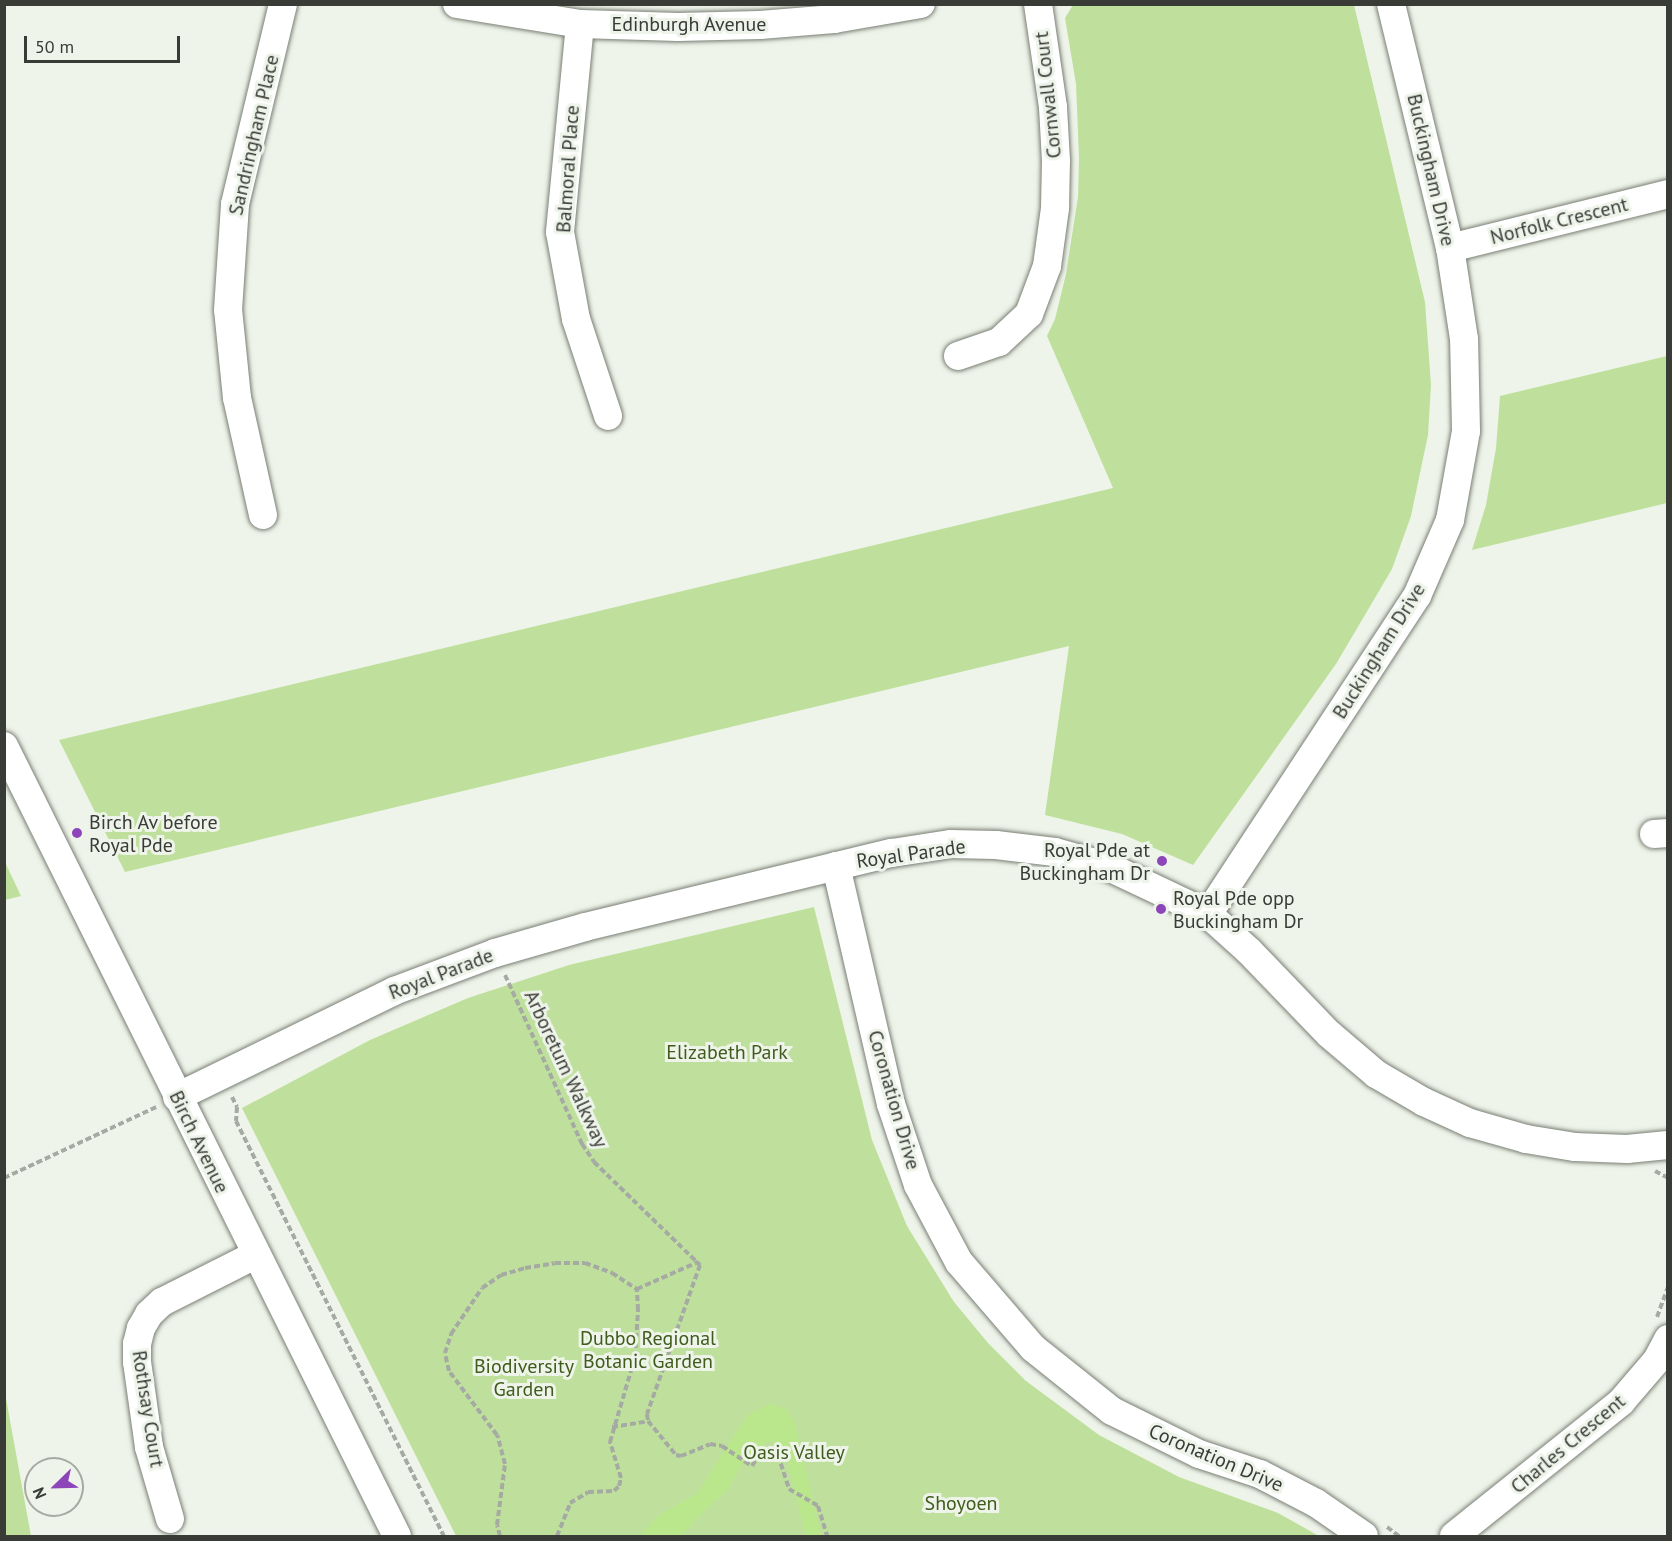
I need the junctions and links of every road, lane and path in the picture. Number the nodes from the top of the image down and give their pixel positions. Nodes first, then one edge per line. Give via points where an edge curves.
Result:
1 (284, 4) edge
2 (457, 4) edge
3 (921, 4) edge
4 (1038, 4) edge
5 (1391, 4) edge
6 (758, 15) edge
7 (580, 24) junction
8 (1668, 194) edge
9 (1450, 248) junction
10 (958, 356) dead end
11 (608, 416) dead end
12 (263, 515) dead end
13 (4, 746) edge
14 (836, 866) junction
15 (1208, 914) junction
16 (495, 952) junction
17 (221, 1074) junction
18 (177, 1097) junction
19 (1668, 1145) edge
20 (1652, 1171) dead end
21 (4, 1178) edge
22 (1668, 1178) edge
23 (255, 1255) junction
24 (698, 1262) junction
25 (637, 1289) junction
26 (1668, 1339) edge
27 (648, 1421) junction
28 (612, 1427) junction
29 (170, 1519) dead end
30 (1374, 1530) edge
31 (397, 1536) edge
32 (444, 1536) edge
33 (500, 1536) edge
34 (557, 1536) edge
35 (827, 1536) edge
36 (1399, 1536) edge
37 (1454, 1536) edge

1 - 12 street, Sandringham Place via 235,204 228,310 237,398
2 - 7 street, Edinburgh Avenue
3 - 6 street, Edinburgh Avenue via 834,19
4 - 10 street, Cornwall Court via 1053,107 1056,161 1047,266 1029,314 999,342
5 - 9 street, Buckingham Drive
6 - 7 street, Edinburgh Avenue via 678,27
7 - 11 street, Balmoral Place via 560,232 576,319
8 - 9 street, Norfolk Crescent
9 - 15 street, Buckingham Drive via 1464,339 1466,431 1450,520 1417,596
13 - 18 street, Birch Avenue
14 - 15 street, Royal Parade via 951,844 1055,852 1110,867
14 - 16 street, Royal Parade
14 - 30 street, Coronation Drive via 891,1104 918,1185 959,1262 1034,1348 1112,1411 1199,1454 1260,1474
15 - 19 street, Royal Parade via 1329,1034 1376,1074 1424,1102 1470,1123 1526,1139 1575,1147 1627,1149
16 - 17 street, Royal Parade via 394,991
16 - 24 path, Arboretum Walkway via 582,1144 594,1162
17 - 18 street, Royal Parade
17 - 32 path via 237,1107 236,1121
18 - 21 path
18 - 23 street, Birch Avenue
20 - 22 path
23 - 29 street, Rothsay Court via 162,1302 141,1328 137,1362 149,1447
23 - 31 street, Birch Avenue
24 - 25 path
24 - 27 path via 647,1413
25 - 28 path via 635,1357
25 - 33 path via 612,1273 585,1263 525,1268 501,1275 482,1288 451,1334 445,1353 449,1371 497,1435 505,1464 497,1525
26 - 37 street, Charles Crescent via 1658,1360 1621,1402
27 - 28 path
27 - 35 path via 676,1455 710,1444 722,1446 752,1466 769,1449 778,1455 789,1489 818,1506
28 - 34 path via 610,1442 620,1486 614,1491 588,1492 570,1503
30 - 36 path

